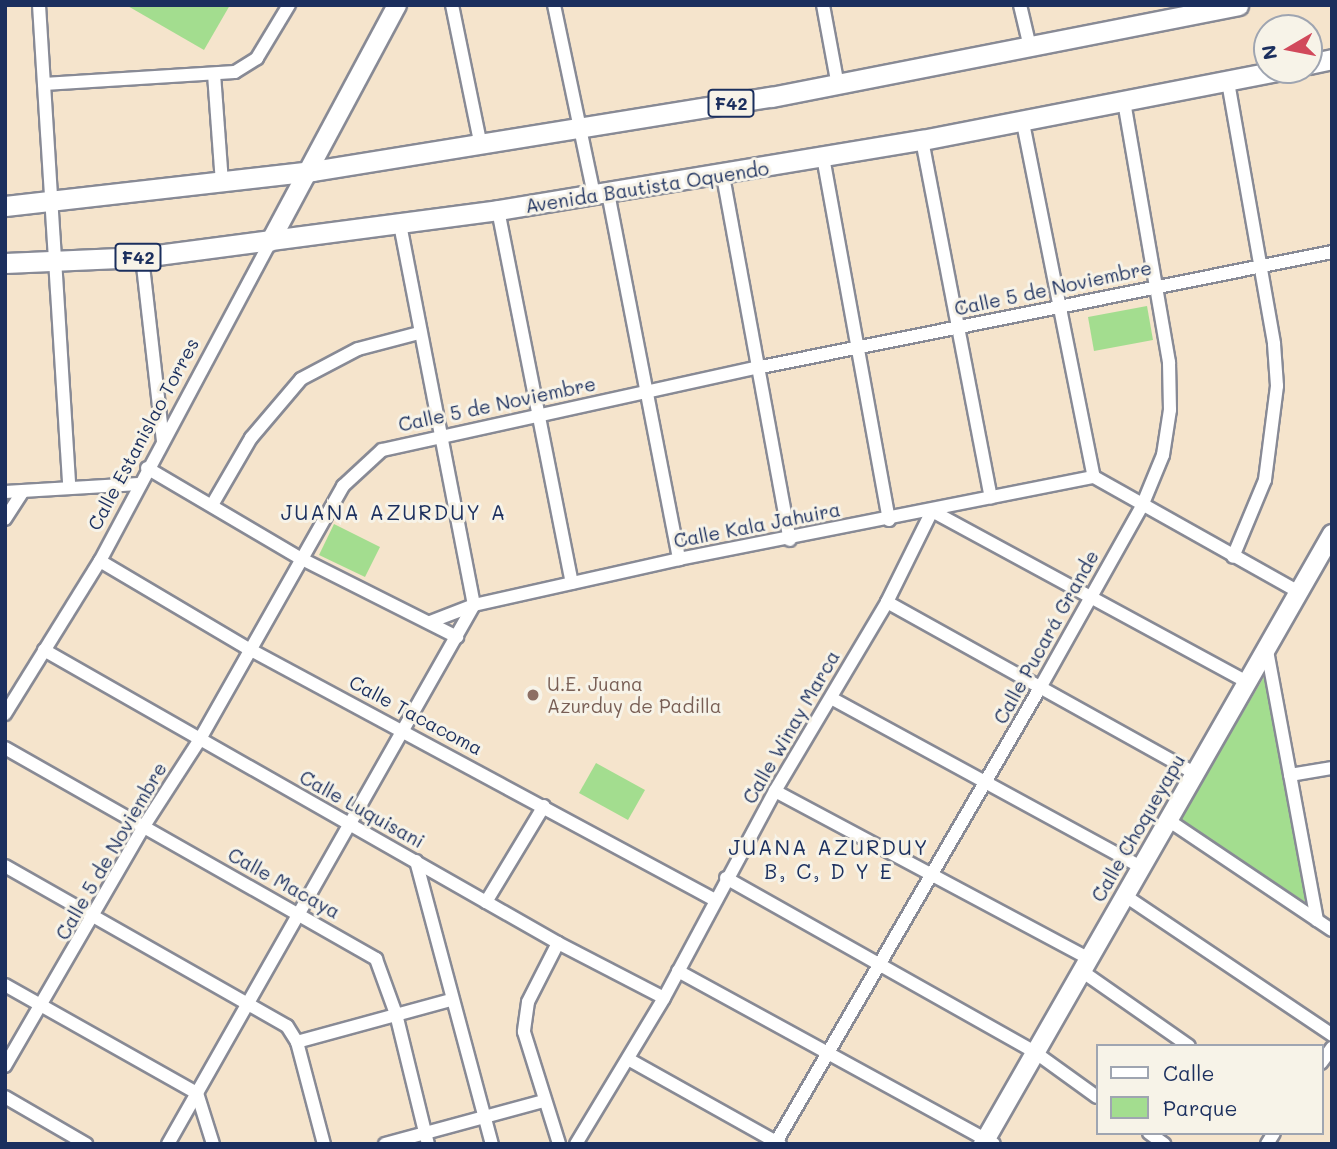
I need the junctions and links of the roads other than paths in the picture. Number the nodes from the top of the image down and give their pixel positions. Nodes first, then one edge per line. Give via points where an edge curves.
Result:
1 (39, 5) edge
2 (289, 5) edge
3 (397, 5) edge
4 (452, 5) edge
5 (554, 5) edge
6 (823, 5) edge
7 (1020, 5) edge
8 (1238, 5) edge
9 (1214, 7) edge
10 (1030, 47) junction
11 (214, 74) junction
12 (1253, 76) edge
13 (1228, 82) junction
14 (44, 84) junction
15 (838, 86) junction
16 (1124, 101) junction
17 (1022, 118) junction
18 (579, 127) junction
19 (922, 140) junction
20 (480, 142) junction
21 (823, 158) junction
22 (312, 171) junction
23 (723, 176) junction
24 (222, 183) junction
25 (601, 195) junction
26 (52, 201) junction
27 (5, 206) edge
28 (498, 210) junction
29 (400, 224) junction
30 (270, 242) junction
31 (1332, 252) edge
32 (142, 257) junction
33 (57, 260) junction
34 (5, 263) edge
35 (1261, 266) junction
36 (1158, 287) junction
37 (1059, 305) junction
38 (959, 327) junction
39 (419, 333) junction
40 (857, 347) junction
41 (756, 368) junction
42 (645, 392) junction
43 (539, 415) junction
44 (439, 435) junction
45 (163, 441) junction
46 (147, 468) junction
47 (1094, 477) junction
48 (139, 484) junction
49 (69, 487) junction
50 (23, 491) junction
51 (5, 492) edge
52 (991, 497) junction
53 (212, 505) junction
54 (1142, 506) junction
55 (932, 511) junction
56 (5, 519) edge
57 (889, 520) junction
58 (1332, 534) edge
59 (790, 540) junction
60 (1233, 557) junction
61 (300, 558) junction
62 (679, 559) junction
63 (100, 561) junction
64 (572, 583) junction
65 (1299, 592) junction
66 (1088, 598) junction
67 (887, 602) junction
68 (474, 605) junction
69 (430, 622) junction
70 (457, 637) junction
71 (1266, 645) junction
72 (249, 649) junction
73 (44, 650) junction
74 (1247, 682) junction
75 (1041, 686) junction
76 (831, 698) junction
77 (5, 714) edge
78 (405, 730) junction
79 (200, 740) junction
80 (5, 748) edge
81 (1332, 768) edge
82 (1194, 773) junction
83 (1290, 775) junction
84 (986, 782) junction
85 (775, 791) junction
86 (544, 806) junction
87 (1168, 820) junction
88 (347, 823) junction
89 (144, 826) junction
90 (416, 861) junction
91 (5, 866) edge
92 (1140, 867) junction
93 (931, 875) junction
94 (726, 878) junction
95 (1124, 895) junction
96 (715, 900) junction
97 (486, 902) junction
98 (301, 914) junction
99 (95, 916) junction
100 (1317, 920) junction
101 (1332, 930) edge
102 (558, 943) junction
103 (879, 963) junction
104 (1086, 966) junction
105 (678, 971) junction
106 (5, 985) edge
107 (664, 998) junction
108 (451, 1000) junction
109 (249, 1004) junction
110 (43, 1005) junction
111 (396, 1014) junction
112 (1332, 1035) edge
113 (297, 1042) junction
114 (1186, 1044) edge
115 (1035, 1053) junction
116 (831, 1054) junction
117 (628, 1059) junction
118 (5, 1066) edge
119 (197, 1093) junction
120 (1096, 1096) edge
121 (5, 1097) edge
122 (543, 1101) junction
123 (485, 1117) junction
124 (427, 1138) edge
125 (987, 1142) edge
126 (777, 1143) edge
127 (86, 1144) edge
128 (168, 1144) edge
129 (214, 1144) edge
130 (324, 1144) edge
131 (385, 1144) edge
132 (492, 1144) edge
133 (559, 1144) edge
134 (576, 1144) edge

1 - 14 street
2 - 11 street via 257,58 235,72
3 - 22 street, Calle Estanislao Torres
4 - 20 street
5 - 18 street
6 - 15 street
7 - 10 street
8 - 9 main road, F42
9 - 10 main road, F42
10 - 15 main road, F42
11 - 14 street
11 - 24 street
12 - 13 main road, Avenida Bautista Oquendo / F42
13 - 16 main road, Avenida Bautista Oquendo / F42
13 - 35 street
14 - 26 street
15 - 18 main road, F42
16 - 17 main road, Avenida Bautista Oquendo / F42
16 - 36 street, Calle Pucará Grande
17 - 19 main road, Avenida Bautista Oquendo / F42
17 - 37 street
18 - 20 main road, F42
18 - 25 street
19 - 21 main road, Avenida Bautista Oquendo / F42
19 - 38 street
20 - 22 main road, F42
21 - 23 main road, Avenida Bautista Oquendo / F42
21 - 40 street
22 - 24 main road, F42
22 - 30 street, Calle Estanislao Torres
23 - 25 main road, Avenida Bautista Oquendo / F42
23 - 41 street
24 - 26 main road, F42
25 - 28 main road, Avenida Bautista Oquendo / F42
25 - 42 street
26 - 27 main road, F42
26 - 33 street
28 - 29 main road, Avenida Bautista Oquendo / F42
28 - 43 street
29 - 30 main road, Avenida Bautista Oquendo / F42
29 - 39 street
30 - 32 main road, Avenida Bautista Oquendo / F42
30 - 45 street, Calle Estanislao Torres
31 - 35 street, Calle 5 de Noviembre
32 - 33 main road, Avenida Bautista Oquendo / F42
32 - 45 street
33 - 34 main road, Avenida Bautista Oquendo / F42
33 - 49 street
35 - 36 street, Calle 5 de Noviembre
35 - 60 street via 1274,344 1273,439 1265,480
36 - 37 street, Calle 5 de Noviembre
36 - 54 street, Calle Pucará Grande via 1169,362 1170,411 1163,455
37 - 38 street, Calle 5 de Noviembre
37 - 47 street
38 - 40 street, Calle 5 de Noviembre
38 - 52 street
39 - 44 street
39 - 53 street via 358,349 301,379 251,439
40 - 41 street, Calle 5 de Noviembre
40 - 57 street
41 - 42 street, Calle 5 de Noviembre
41 - 59 street
42 - 43 street, Calle 5 de Noviembre
42 - 62 street
43 - 44 street, Calle 5 de Noviembre
43 - 64 street
44 - 61 street, Calle 5 de Noviembre via 382,450 363,463 343,486
44 - 68 street
45 - 46 street, Calle Estanislao Torres
46 - 48 street, Calle Estanislao Torres
46 - 53 street
47 - 52 street, Calle Kala Jahuira
47 - 54 street
48 - 49 street
48 - 63 street, Calle Estanislao Torres
49 - 50 street
50 - 51 street
50 - 56 street
52 - 55 street, Calle Kala Jahuira
53 - 61 street
54 - 60 street
54 - 66 street, Calle Pucará Grande
55 - 57 street, Calle Kala Jahuira
55 - 66 street
55 - 67 street, Calle Winay Marca
57 - 59 street, Calle Kala Jahuira
58 - 65 street, Calle Choqueyapu
59 - 62 street, Calle Kala Jahuira
60 - 65 street
61 - 69 street
61 - 72 street, Calle 5 de Noviembre
62 - 64 street, Calle Kala Jahuira
63 - 72 street, Calle Tacacoma
63 - 73 street, Calle Estanislao Torres
64 - 68 street, Calle Kala Jahuira
65 - 71 street, Calle Choqueyapu
66 - 74 street
66 - 75 street, Calle Pucará Grande
67 - 75 street
67 - 76 street, Calle Winay Marca
68 - 69 street, Calle Kala Jahuira
68 - 70 street
69 - 70 street
70 - 78 street
71 - 74 street, Calle Choqueyapu
71 - 83 street
72 - 78 street, Calle Tacacoma
72 - 79 street, Calle 5 de Noviembre
73 - 77 street, Calle Estanislao Torres
73 - 79 street, Calle Luquisani
74 - 82 street, Calle Choqueyapu
75 - 82 street
75 - 84 street, Calle Pucará Grande
76 - 84 street
76 - 85 street, Calle Winay Marca
78 - 86 street, Calle Tacacoma
78 - 88 street
79 - 88 street, Calle Luquisani
79 - 89 street, Calle 5 de Noviembre
80 - 89 street, Calle Macaya
81 - 83 street
82 - 87 street, Calle Choqueyapu
83 - 100 street
84 - 92 street
84 - 93 street, Calle Pucará Grande
85 - 93 street
85 - 94 street, Calle Winay Marca
86 - 96 street, Calle Tacacoma
86 - 97 street
87 - 92 street, Calle Choqueyapu
87 - 100 street
88 - 90 street, Calle Luquisani
88 - 98 street
89 - 98 street, Calle Macaya
89 - 99 street, Calle 5 de Noviembre
90 - 97 street, Calle Luquisani
90 - 108 street
91 - 99 street
92 - 95 street, Calle Choqueyapu
93 - 103 street, Calle Pucará Grande
93 - 104 street
94 - 96 street, Calle Winay Marca
94 - 103 street
95 - 104 street, Calle Choqueyapu
95 - 112 street
96 - 105 street, Calle Winay Marca
97 - 102 street, Calle Luquisani
98 - 109 street
98 - 111 street, Calle Macaya via 376,959
99 - 109 street
99 - 110 street, Calle 5 de Noviembre
100 - 101 street
102 - 107 street, Calle Luquisani
102 - 122 street via 525,1016 524,1032
103 - 115 street
103 - 116 street, Calle Pucará Grande
104 - 114 street
104 - 115 street, Calle Choqueyapu
105 - 107 street, Calle Winay Marca
105 - 116 street
106 - 110 street
107 - 117 street, Calle Winay Marca
108 - 111 street
108 - 123 street
109 - 113 street via 287,1026
109 - 119 street
110 - 118 street, Calle 5 de Noviembre
110 - 119 street
111 - 113 street
111 - 124 street, Calle Macaya
113 - 130 street
115 - 120 street
115 - 125 street, Calle Choqueyapu
116 - 125 street
116 - 126 street, Calle Pucará Grande
117 - 126 street
117 - 134 street, Calle Winay Marca
119 - 128 street
119 - 129 street
121 - 127 street
122 - 123 street
122 - 133 street
123 - 124 street
123 - 132 street
124 - 131 street

